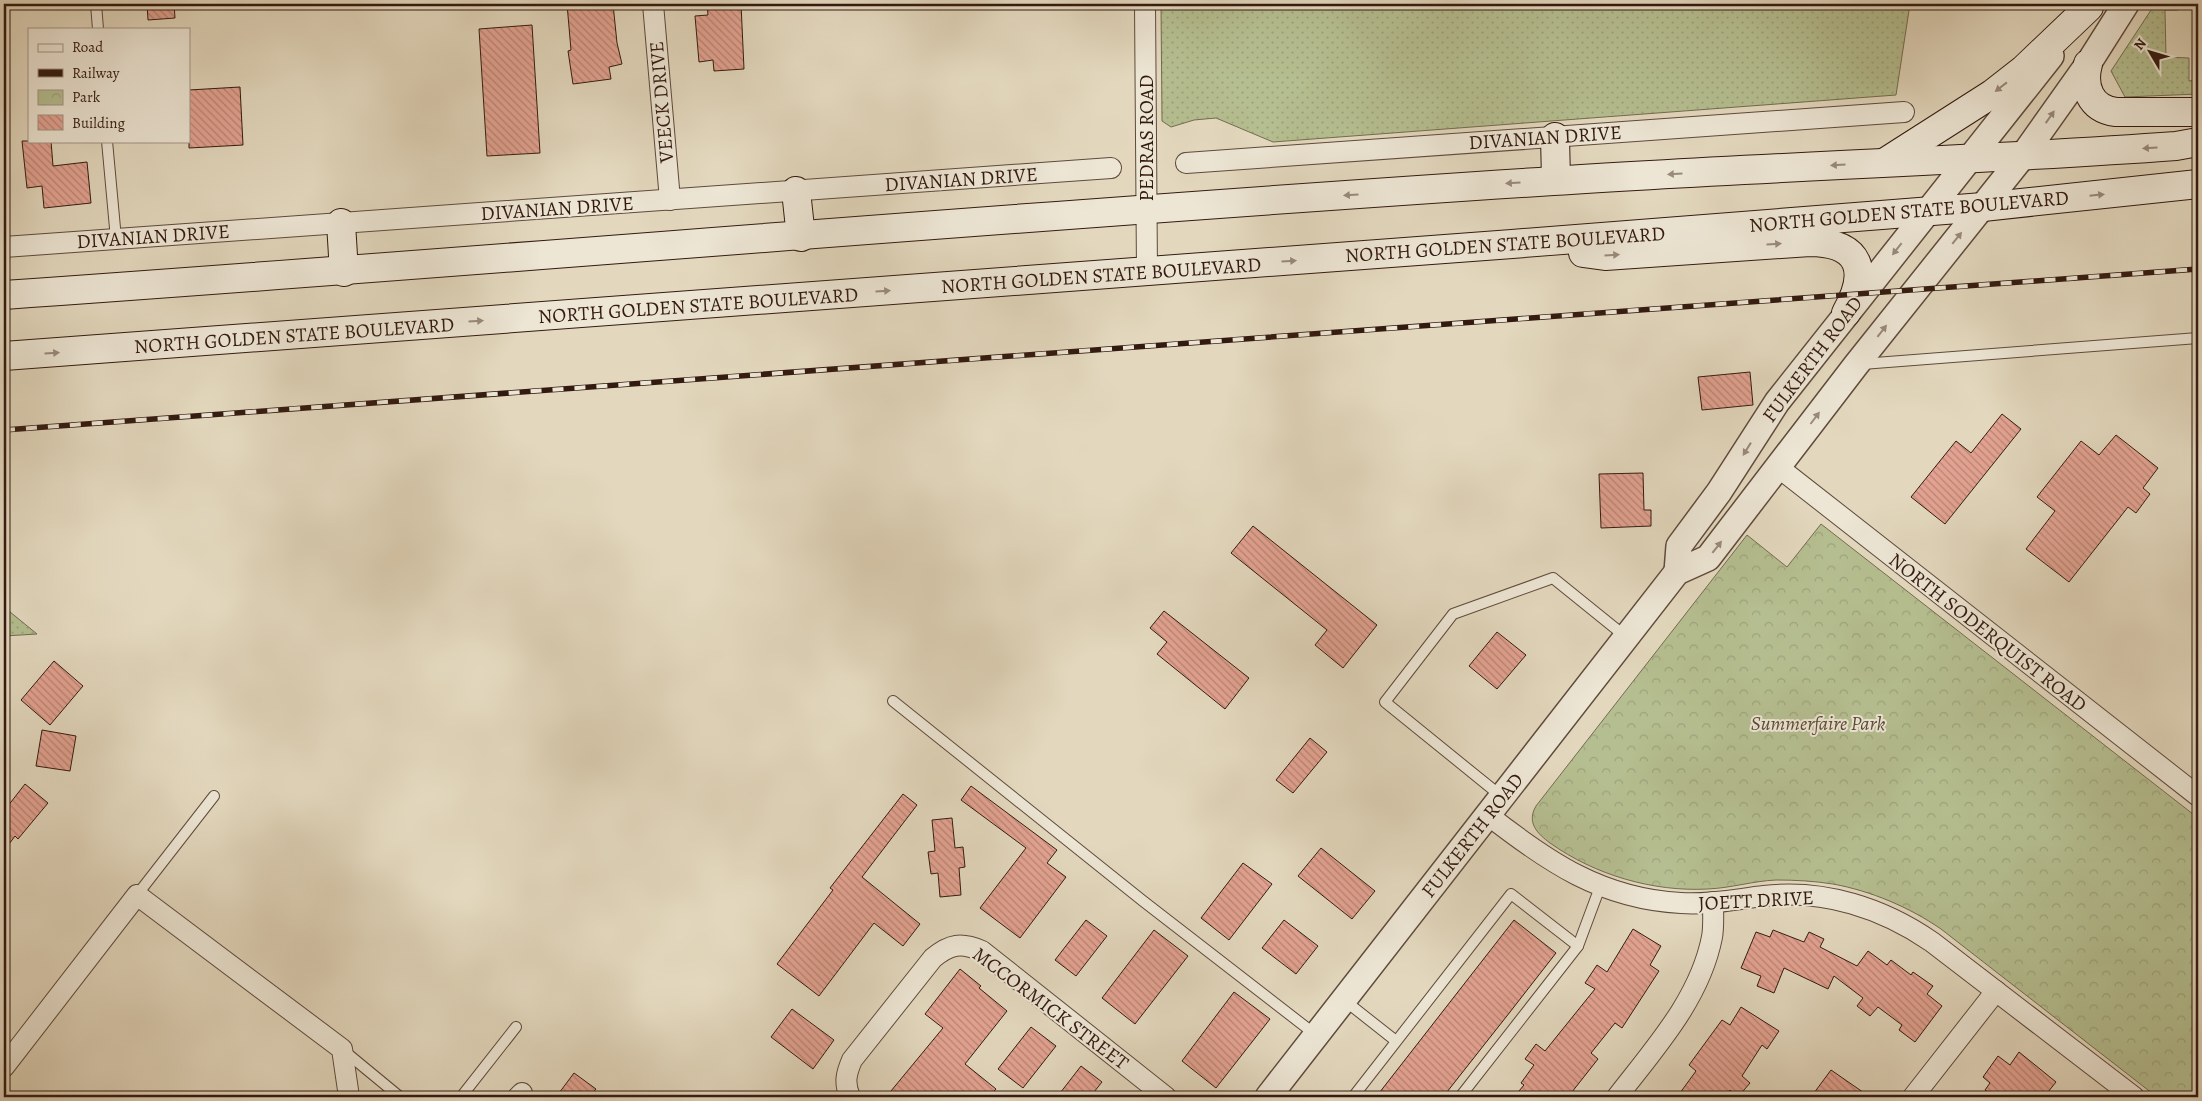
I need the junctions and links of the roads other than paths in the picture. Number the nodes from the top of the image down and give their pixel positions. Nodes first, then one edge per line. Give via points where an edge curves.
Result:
1 (96, 4) edge
2 (653, 4) edge
3 (1145, 4) edge
4 (2126, 4) edge
5 (2090, 5) edge
6 (98, 28) edge
7 (2088, 64) junction
8 (1904, 112) dead end
9 (2198, 112) edge
10 (1555, 136) junction
11 (107, 142) edge
12 (2198, 142) edge
13 (2022, 157) junction
14 (1970, 159) junction
15 (1886, 162) junction
16 (1186, 163) dead end
17 (1111, 168) dead end
18 (1556, 180) junction
19 (2198, 184) edge
20 (796, 191) junction
21 (670, 200) junction
22 (1983, 207) junction
23 (1147, 210) junction
24 (1927, 210) junction
25 (341, 223) junction
26 (801, 237) junction
27 (116, 239) junction
28 (1512, 244) junction
29 (4, 247) edge
30 (344, 272) junction
31 (1147, 272) junction
32 (4, 295) edge
33 (1846, 313) junction
34 (2198, 338) edge
35 (4, 356) edge
36 (1856, 365) junction
37 (1778, 468) junction
38 (1677, 572) junction
39 (1626, 638) junction
40 (893, 701) dead end
41 (214, 796) dead end
42 (2198, 796) edge
43 (1495, 806) junction
44 (1600, 887) junction
45 (137, 895) junction
46 (1714, 902) junction
47 (1578, 946) junction
48 (1996, 991) junction
49 (1343, 1000) junction
50 (516, 1027) dead end
51 (1316, 1035) junction
52 (1396, 1041) junction
53 (342, 1050) junction
54 (4, 1067) edge
55 (848, 1092) edge
56 (349, 1097) edge
57 (400, 1097) edge
58 (461, 1097) edge
59 (1166, 1097) edge
60 (1268, 1097) edge
61 (1353, 1097) edge
62 (1460, 1097) edge
63 (1617, 1097) edge
64 (1913, 1097) edge
65 (2134, 1097) edge

1 - 6 lane
2 - 21 street, VEECK DRIVE
3 - 23 street, PEDRAS ROAD
4 - 7 street, FULKERTH ROAD
5 - 14 street, FULKERTH ROAD
5 -> 15 main road via 1992,94
7 - 9 main road via 2084,77 2088,92 2097,105 2107,110
13 -> 7 street, FULKERTH ROAD
8 - 10 street, DIVANIAN DRIVE
10 - 16 street, DIVANIAN DRIVE
10 - 18 main road
11 - 27 lane
12 -> 13 main road
13 - 14 main road
13 - 22 street, FULKERTH ROAD
14 - 15 main road
14 - 24 street, FULKERTH ROAD
15 -> 18 main road
17 - 20 street, DIVANIAN DRIVE
18 -> 23 main road
22 -> 19 main road, NORTH GOLDEN STATE BOULEVARD
20 - 21 street, DIVANIAN DRIVE
20 - 26 main road
21 - 25 street, DIVANIAN DRIVE
22 - 24 main road, NORTH GOLDEN STATE BOULEVARD
36 -> 22 street, FULKERTH ROAD
23 - 26 main road
23 - 31 street, PEDRAS ROAD
24 - 28 main road, NORTH GOLDEN STATE BOULEVARD
24 -> 33 street, FULKERTH ROAD
25 - 27 street, DIVANIAN DRIVE
25 - 30 main road
26 - 30 main road
27 - 29 street, DIVANIAN DRIVE
31 -> 28 main road, NORTH GOLDEN STATE BOULEVARD
28 -> 33 main road via 1605,256 1824,243 1846,250 1857,261 1860,274 1858,288
30 - 32 main road
35 -> 31 main road, NORTH GOLDEN STATE BOULEVARD
33 -> 38 street, FULKERTH ROAD via 1778,402 1679,546
34 - 36 lane
37 -> 36 street, FULKERTH ROAD
38 -> 37 street, FULKERTH ROAD via 1708,558
37 - 42 street, NORTH SODERQUIST ROAD
38 - 39 street, FULKERTH ROAD
39 - 43 street, FULKERTH ROAD
39 - 43 lane via 1553,578 1452,614 1385,702
40 - 51 lane
41 - 45 lane
43 - 44 street, JOETT DRIVE via 1538,853
43 - 49 street, FULKERTH ROAD
44 - 46 street, JOETT DRIVE via 1651,900
44 - 47 lane
45 - 53 street
45 - 54 street
46 - 48 street, JOETT DRIVE via 1795,895 1853,903 1915,930
46 - 63 street via 1709,948 1695,984 1665,1035
47 - 52 lane via 1510,894
47 - 62 lane
48 - 64 street
48 - 65 street, JOETT DRIVE
49 - 51 street, FULKERTH ROAD
49 - 52 lane
50 - 58 lane
51 - 60 street, FULKERTH ROAD
52 - 61 lane
53 - 56 street
53 - 57 lane
55 - 59 street, MCCORMICK STREET via 846,1073 852,1060 933,958 944,948 956,944 982,950

